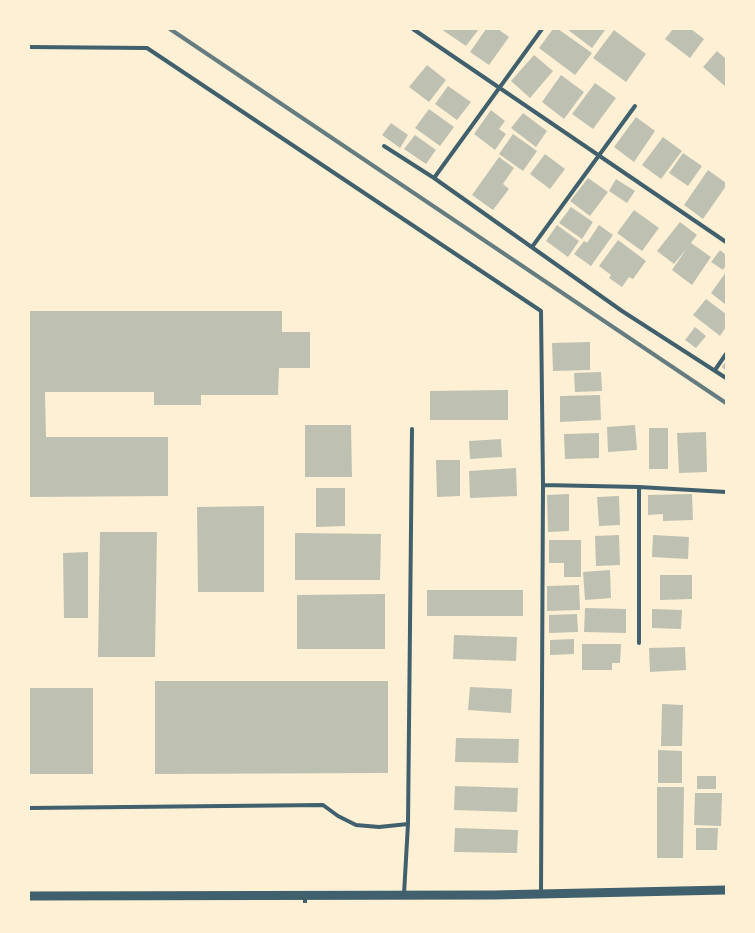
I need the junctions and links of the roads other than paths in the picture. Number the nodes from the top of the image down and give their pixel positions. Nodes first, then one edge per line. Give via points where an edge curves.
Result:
1 (413, 29) edge
2 (542, 29) edge
3 (29, 47) edge
4 (500, 87) junction
5 (635, 106) dead end
6 (384, 146) dead end
7 (599, 155) junction
8 (434, 178) junction
9 (726, 242) edge
10 (532, 247) junction
11 (726, 354) edge
12 (715, 370) junction
13 (726, 378) edge
14 (412, 429) dead end
15 (543, 485) junction
16 (640, 487) junction
17 (726, 492) edge
18 (639, 643) dead end
19 (29, 808) edge
20 (408, 824) junction
21 (726, 890) edge
22 (541, 893) junction
23 (404, 894) junction
24 (29, 896) edge
25 (305, 900) edge
26 (492, 900) edge
27 (106, 901) edge

1 - 4 lane
2 - 4 lane
3 - 15 lane via 147,48 541,311
4 - 7 lane
4 - 8 lane
5 - 7 lane
6 - 8 lane
7 - 9 lane
7 - 10 lane
8 - 10 lane
10 - 12 lane via 622,311
11 - 12 lane
12 - 13 lane
14 - 20 lane
15 - 16 lane
15 - 22 lane
16 - 17 lane
16 - 18 lane
19 - 20 lane via 323,805 356,825
20 - 23 lane
21 - 22 street
22 - 26 street
23 - 25 street
23 - 26 street
24 - 27 street
25 - 27 street

